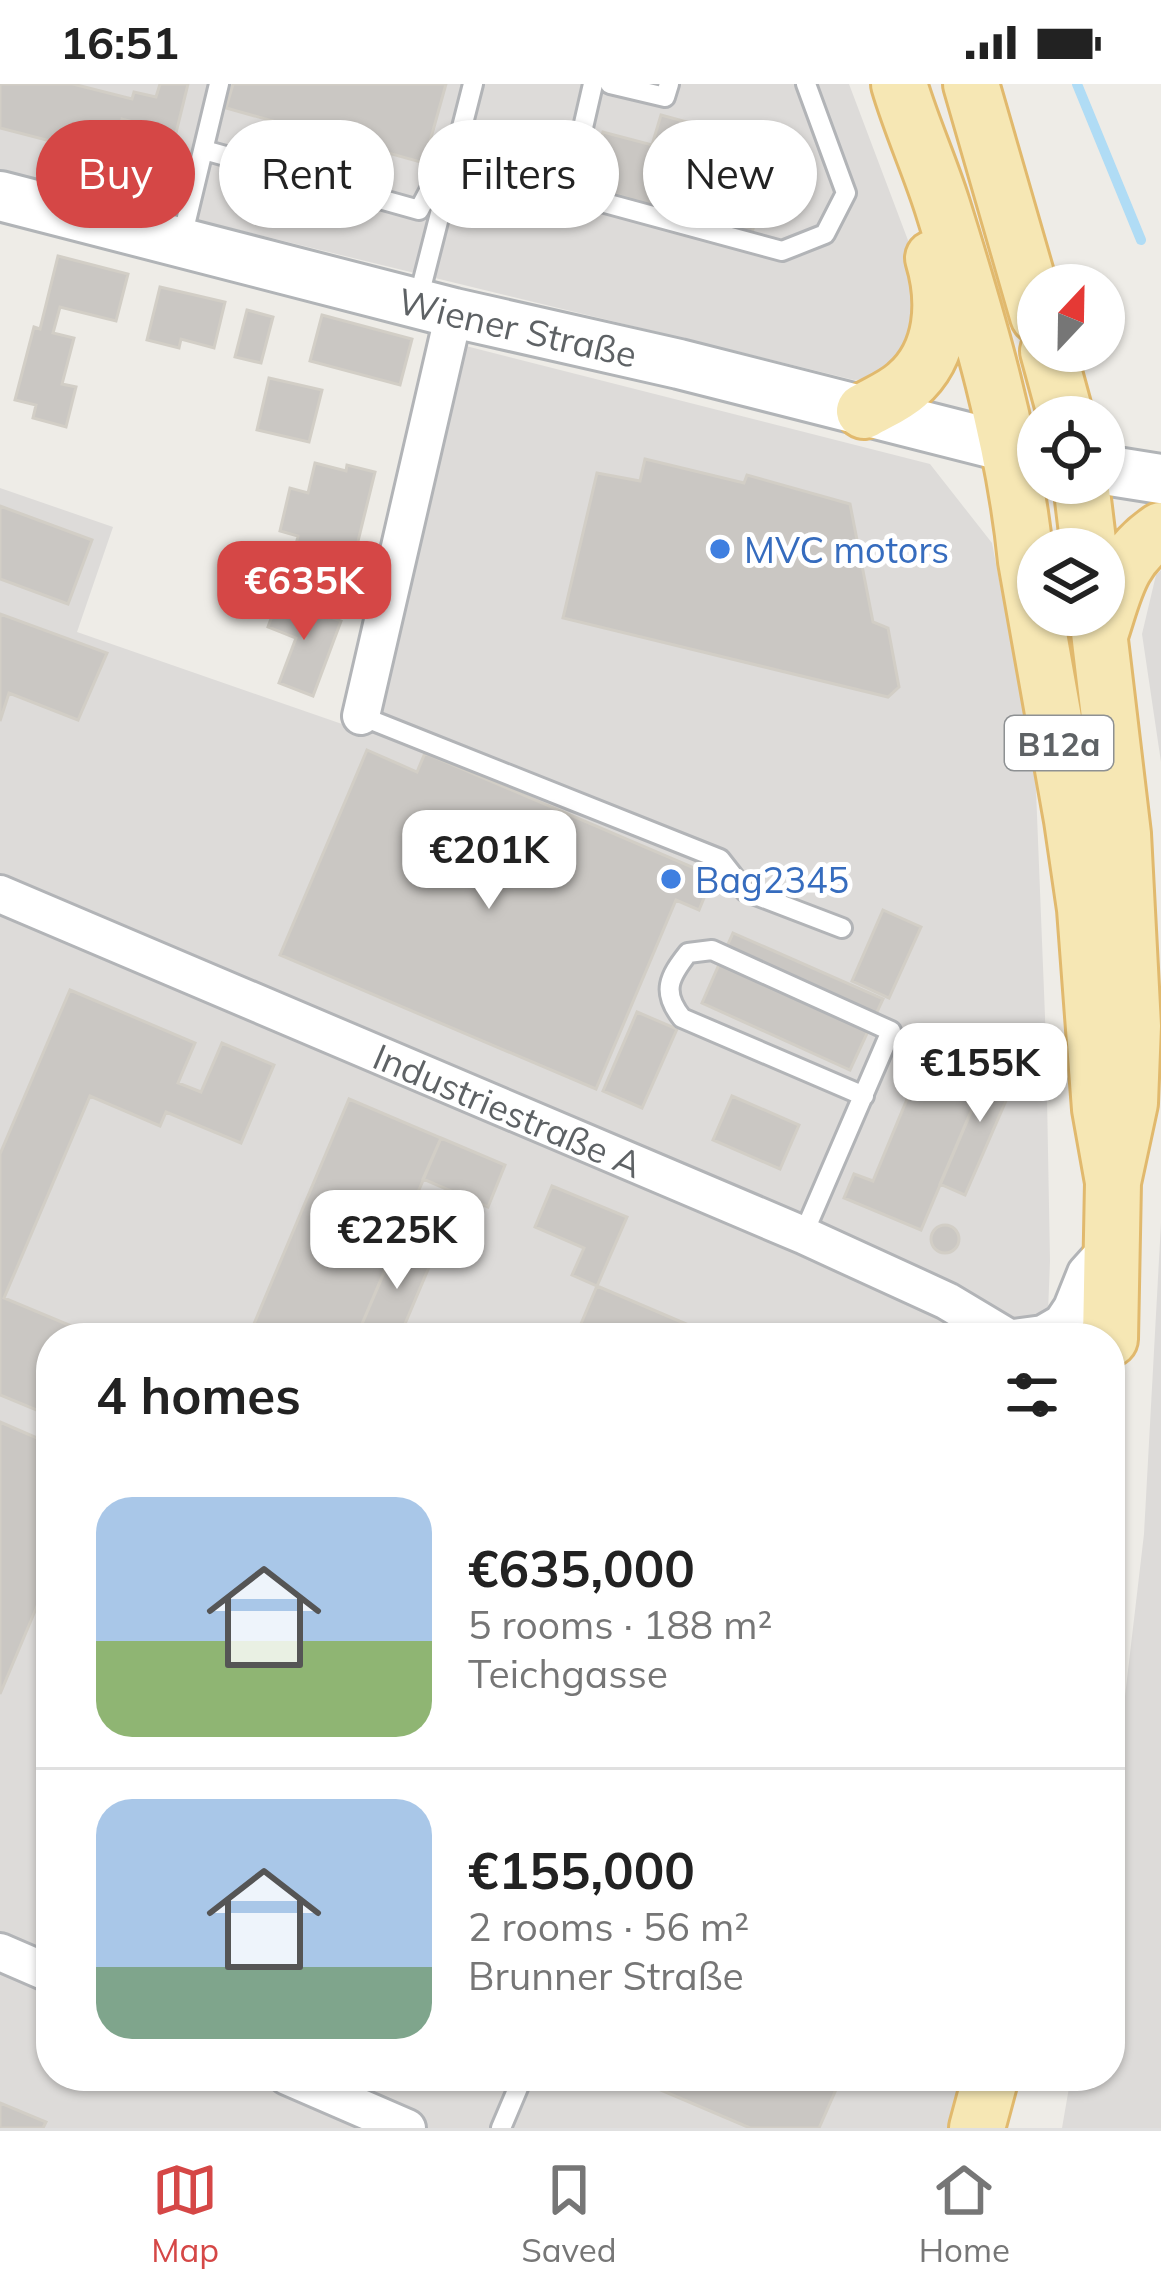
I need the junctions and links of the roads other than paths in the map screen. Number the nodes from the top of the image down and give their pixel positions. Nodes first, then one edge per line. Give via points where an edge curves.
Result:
1 (220, 84) edge
2 (473, 84) edge
3 (593, 84) edge
4 (610, 84) edge
5 (669, 84) edge
6 (806, 84) edge
7 (970, 84) edge
8 (904, 102) edge
9 (463, 120) edge
10 (204, 150) junction
11 (0, 196) edge
12 (418, 210) edge
13 (446, 228) edge
14 (181, 242) junction
15 (1023, 264) edge
16 (436, 308) junction
17 (865, 411) junction
18 (1017, 438) edge
19 (1017, 450) edge
20 (1125, 473) edge
21 (1161, 479) edge
22 (1022, 504) edge
23 (1161, 530) edge
24 (1125, 563) edge
25 (1100, 636) edge
26 (362, 716) joint
27 (0, 894) edge
28 (842, 928) dead end
29 (864, 1096) junction
30 (1113, 1182) junction
31 (803, 1234) junction
32 (1113, 1244) junction
33 (985, 1323) edge
34 (1062, 1323) edge
35 (1111, 1323) edge
36 (0, 1952) edge
37 (36, 1968) edge
38 (322, 2091) edge
39 (517, 2091) edge
40 (988, 2091) edge
41 (1019, 2091) edge
42 (407, 2128) edge
43 (501, 2128) edge
44 (977, 2128) edge
45 (1010, 2128) edge

1 - 10 lane
2 - 9 lane
3 - 6 lane via 568,193 782,251 825,234 846,194
4 - 5 lane via 665,97
7 - 15 main road
8 - 17 main road via 916,201 943,304 932,348 907,386
8 - 18 main road, B12a
10 - 12 lane
10 - 14 lane
11 - 14 main road, Wiener Straße
13 - 16 lane
14 - 16 main road, Wiener Straße
16 - 17 main road, Wiener Straße
16 - 26 street
17 - 19 main road, Wiener Straße
20 - 21 main road
22 - 30 main road, B12a via 1076,842
23 - 24 main road
25 - 30 main road, B12a via 1123,834 1133,1026 1130,1103
26 - 28 lane via 720,859 745,891
27 - 31 street, Industriestraße A
29 - 29 lane via 891,1031 712,950 688,952 670,975 670,1003 682,1018
29 - 31 lane
30 - 32 main road, B12a
31 - 33 street, Industriestraße A
32 - 34 street, Industriestraße A via 1086,1273
32 - 35 main road, B12a
36 - 37 street
38 - 42 street
39 - 43 lane
40 - 44 main road
41 - 45 main road

